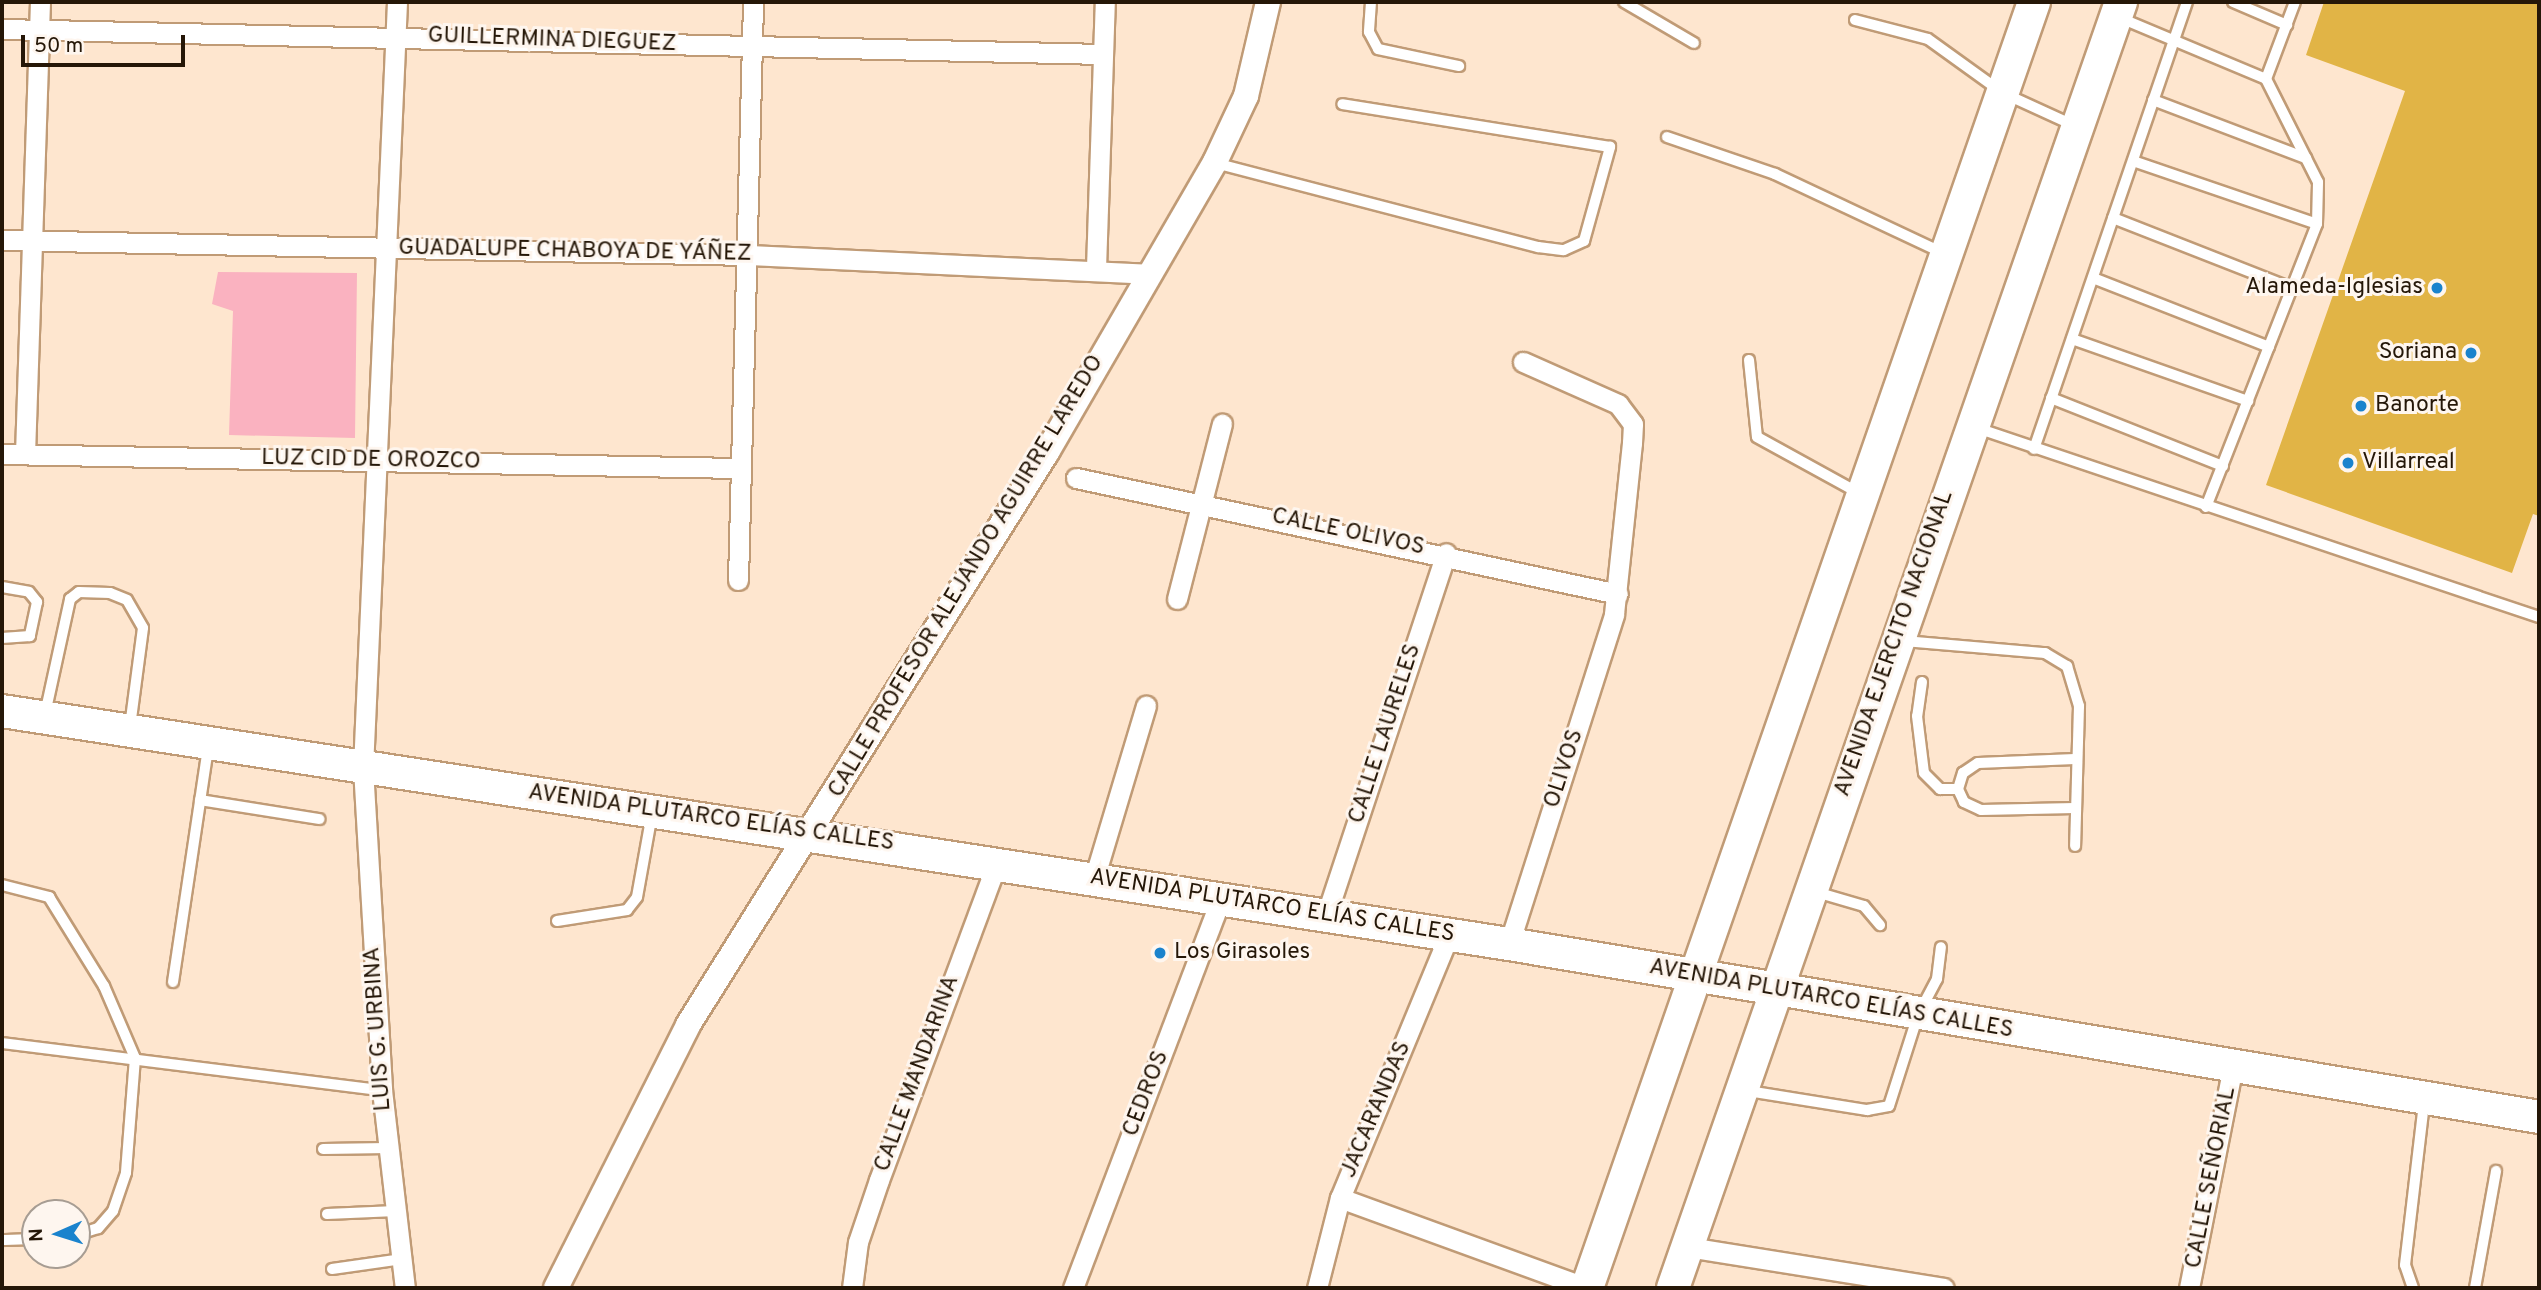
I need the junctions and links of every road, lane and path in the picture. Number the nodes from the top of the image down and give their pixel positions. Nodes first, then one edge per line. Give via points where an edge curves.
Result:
1 (40, 2) edge
2 (397, 2) edge
3 (753, 2) edge
4 (1105, 2) edge
5 (1268, 2) edge
6 (1371, 2) edge
7 (1624, 2) edge
8 (2034, 2) edge
9 (2187, 2) edge
10 (2233, 2) edge
11 (2295, 2) edge
12 (2119, 9) edge
13 (1855, 20) dead end
14 (2287, 25) junction
15 (2, 29) edge
16 (38, 30) junction
17 (395, 36) junction
18 (2175, 39) junction
19 (1693, 43) dead end
20 (752, 47) junction
21 (1102, 54) junction
22 (1459, 66) dead end
23 (2266, 79) junction
24 (2003, 93) junction
25 (2153, 100) junction
26 (1342, 104) dead end
27 (2077, 127) junction
28 (1667, 137) dead end
29 (2306, 158) junction
30 (2133, 161) junction
31 (1215, 162) junction
32 (2113, 218) junction
33 (2317, 224) junction
34 (2, 240) edge
35 (34, 240) junction
36 (385, 248) junction
37 (1946, 254) junction
38 (748, 255) junction
39 (1096, 268) junction
40 (1149, 274) junction
41 (2093, 278) junction
42 (2292, 288) junction
43 (2071, 339) junction
44 (2269, 347) junction
45 (1749, 360) dead end
46 (1523, 362) dead end
47 (2051, 398) junction
48 (2248, 401) junction
49 (1222, 424) dead end
50 (1973, 426) junction
51 (2034, 449) junction
52 (2, 454) edge
53 (25, 454) junction
54 (377, 460) junction
55 (2223, 466) junction
56 (740, 468) junction
57 (1076, 478) dead end
58 (1862, 495) junction
59 (1205, 503) junction
60 (2206, 507) junction
61 (1446, 553) junction
62 (738, 580) dead end
63 (2, 587) edge
64 (1618, 594) junction
65 (1177, 599) dead end
66 (2539, 617) edge
67 (2, 638) edge
68 (1899, 641) junction
69 (1922, 682) dead end
70 (1146, 706) dead end
71 (2, 711) edge
72 (45, 718) junction
73 (130, 731) junction
74 (208, 743) junction
75 (2075, 759) junction
76 (363, 768) junction
77 (1958, 789) junction
78 (200, 800) junction
79 (2075, 807) junction
80 (653, 810) junction
81 (319, 819) dead end
82 (810, 834) junction
83 (2075, 846) dead end
84 (997, 863) junction
85 (1094, 879) junction
86 (2, 885) edge
87 (1809, 890) junction
88 (1221, 899) junction
89 (1326, 915) junction
90 (557, 921) dead end
91 (1880, 925) dead end
92 (1449, 936) junction
93 (1509, 943) junction
94 (1941, 947) dead end
95 (1694, 977) junction
96 (173, 982) dead end
97 (1773, 992) junction
98 (1918, 1015) junction
99 (2, 1042) edge
100 (135, 1058) junction
101 (2233, 1066) junction
102 (382, 1090) junction
103 (1740, 1090) junction
104 (2425, 1098) junction
105 (2539, 1117) edge
106 (388, 1148) junction
107 (323, 1149) dead end
108 (2496, 1171) dead end
109 (1340, 1198) junction
110 (396, 1211) junction
111 (327, 1214) dead end
112 (91, 1230) edge
113 (21, 1239) edge
114 (2, 1240) edge
115 (1688, 1247) junction
116 (402, 1259) junction
117 (332, 1269) dead end
118 (405, 1288) edge
119 (556, 1288) edge
120 (852, 1288) edge
121 (1073, 1288) edge
122 (1317, 1288) edge
123 (1587, 1288) edge
124 (1674, 1288) edge
125 (1944, 1288) edge
126 (2189, 1288) edge
127 (2413, 1288) edge
128 (2475, 1288) edge

1 - 16 street
2 - 17 street, LUIS G. URBINA
3 - 20 street
4 - 21 street
5 - 31 street, CALLE PROFESOR ALEJANDO AGUIRRE LAREDO via 1245,96
6 - 22 lane via 1369,32 1378,49
7 - 19 lane
8 - 24 main road
9 - 18 lane
10 - 14 lane
11 - 14 lane
12 - 18 lane
12 - 27 main road, AVENIDA EJERCITO NACIONAL
13 - 24 lane via 1928,39
14 - 23 lane
15 - 16 street, GUILLERMINA DIEGUEZ
16 - 17 street, GUILLERMINA DIEGUEZ
16 - 35 street
17 - 20 street, GUILLERMINA DIEGUEZ
17 - 36 street, LUIS G. URBINA
18 - 23 lane
18 - 25 lane
20 - 21 street, GUILLERMINA DIEGUEZ
20 - 38 street
21 - 39 street
23 - 29 lane
24 - 27 lane
24 - 37 main road
25 - 29 lane
25 - 30 lane
26 - 31 lane via 1610,147 1584,241 1564,250 1538,247
27 - 50 main road, AVENIDA EJERCITO NACIONAL
28 - 37 lane via 1775,174
29 - 33 lane via 2318,182
30 - 32 lane
30 - 33 lane
31 - 40 street, CALLE PROFESOR ALEJANDO AGUIRRE LAREDO
32 - 41 lane
32 - 42 lane
33 - 42 lane
34 - 35 street, GUADALUPE CHABOYA DE YÁÑEZ
35 - 36 street, GUADALUPE CHABOYA DE YÁÑEZ
35 - 53 street
36 - 38 street, GUADALUPE CHABOYA DE YÁÑEZ
36 - 54 street, LUIS G. URBINA
37 - 58 main road
38 - 39 street, GUADALUPE CHABOYA DE YÁÑEZ
38 - 56 street
39 - 40 street, GUADALUPE CHABOYA DE YÁÑEZ
40 - 82 street, CALLE PROFESOR ALEJANDO AGUIRRE LAREDO via 1047,452
41 - 43 lane
41 - 44 lane
42 - 44 lane
43 - 47 lane
43 - 48 lane
44 - 48 lane
45 - 58 lane via 1757,437
46 - 64 street, OLIVOS via 1629,413 1632,443
47 - 51 lane
47 - 55 lane
48 - 55 lane
49 - 59 street
50 - 51 lane
50 - 68 main road, AVENIDA EJERCITO NACIONAL
51 - 60 lane
52 - 53 street, LUZ CID DE OROZCO
53 - 54 street, LUZ CID DE OROZCO
54 - 56 street, LUZ CID DE OROZCO
54 - 76 street, LUIS G. URBINA
55 - 60 lane
56 - 62 street
57 - 59 street, CALLE OLIVOS
58 - 95 main road
59 - 61 street, CALLE OLIVOS
59 - 65 street
60 - 66 lane
61 - 64 street, CALLE OLIVOS
61 - 89 street, CALLE LAURELES
63 - 67 lane via 29,592 37,602 30,636
64 - 93 street, OLIVOS
68 - 75 lane via 2045,653 2067,666 2080,706
68 - 87 main road, AVENIDA EJERCITO NACIONAL
69 - 77 lane via 1917,716 1924,772 1940,789
70 - 85 street
71 - 72 main road, AVENIDA PLUTARCO ELÍAS CALLES
72 - 73 main road, AVENIDA PLUTARCO ELÍAS CALLES
72 - 73 lane via 70,599 79,592 110,593 127,600 142,628
73 - 74 main road, AVENIDA PLUTARCO ELÍAS CALLES
74 - 76 main road, AVENIDA PLUTARCO ELÍAS CALLES
74 - 78 lane
75 - 77 lane via 1978,763 1963,773
75 - 79 lane
76 - 80 main road, AVENIDA PLUTARCO ELÍAS CALLES
76 - 102 street, LUIS G. URBINA
77 - 79 lane via 1964,802 1981,810
78 - 81 lane
78 - 96 lane
79 - 83 lane
80 - 82 main road, AVENIDA PLUTARCO ELÍAS CALLES
80 - 90 lane via 636,897 627,910
82 - 84 main road, AVENIDA PLUTARCO ELÍAS CALLES
82 - 119 street, CALLE PROFESOR ALEJANDO AGUIRRE LAREDO via 688,1024
84 - 85 main road, AVENIDA PLUTARCO ELÍAS CALLES
84 - 120 street, CALLE MANDARINA via 879,1180 858,1242
85 - 88 main road, AVENIDA PLUTARCO ELÍAS CALLES
86 - 100 lane via 49,897 104,986
87 - 91 lane via 1864,906
87 - 97 main road, AVENIDA EJERCITO NACIONAL
88 - 89 main road, AVENIDA PLUTARCO ELÍAS CALLES
88 - 121 street, CEDROS
89 - 92 main road, AVENIDA PLUTARCO ELÍAS CALLES
92 - 93 main road, AVENIDA PLUTARCO ELÍAS CALLES
92 - 109 street, JACARANDAS
93 - 95 main road, AVENIDA PLUTARCO ELÍAS CALLES
94 - 98 lane via 1937,979
95 - 97 main road, AVENIDA PLUTARCO ELÍAS CALLES
95 - 123 main road
97 - 98 main road, AVENIDA PLUTARCO ELÍAS CALLES
97 - 103 main road, AVENIDA EJERCITO NACIONAL
98 - 101 main road, AVENIDA PLUTARCO ELÍAS CALLES
98 - 103 lane via 1894,1099 1882,1110
99 - 100 lane
100 - 102 lane
100 - 112 lane via 126,1173 113,1211
101 - 104 main road, AVENIDA PLUTARCO ELÍAS CALLES
101 - 126 street, CALLE SEÑORIAL
102 - 106 street, LUIS G. URBINA
103 - 115 main road, AVENIDA EJERCITO NACIONAL
104 - 105 main road, AVENIDA PLUTARCO ELÍAS CALLES
104 - 127 lane via 2405,1265
106 - 107 lane
106 - 110 street, LUIS G. URBINA
108 - 128 lane
109 - 122 street, JACARANDAS
109 - 123 street
110 - 111 lane
110 - 116 street, LUIS G. URBINA
113 - 114 lane
115 - 124 main road, AVENIDA EJERCITO NACIONAL
115 - 125 street
116 - 117 lane
116 - 118 street, LUIS G. URBINA

